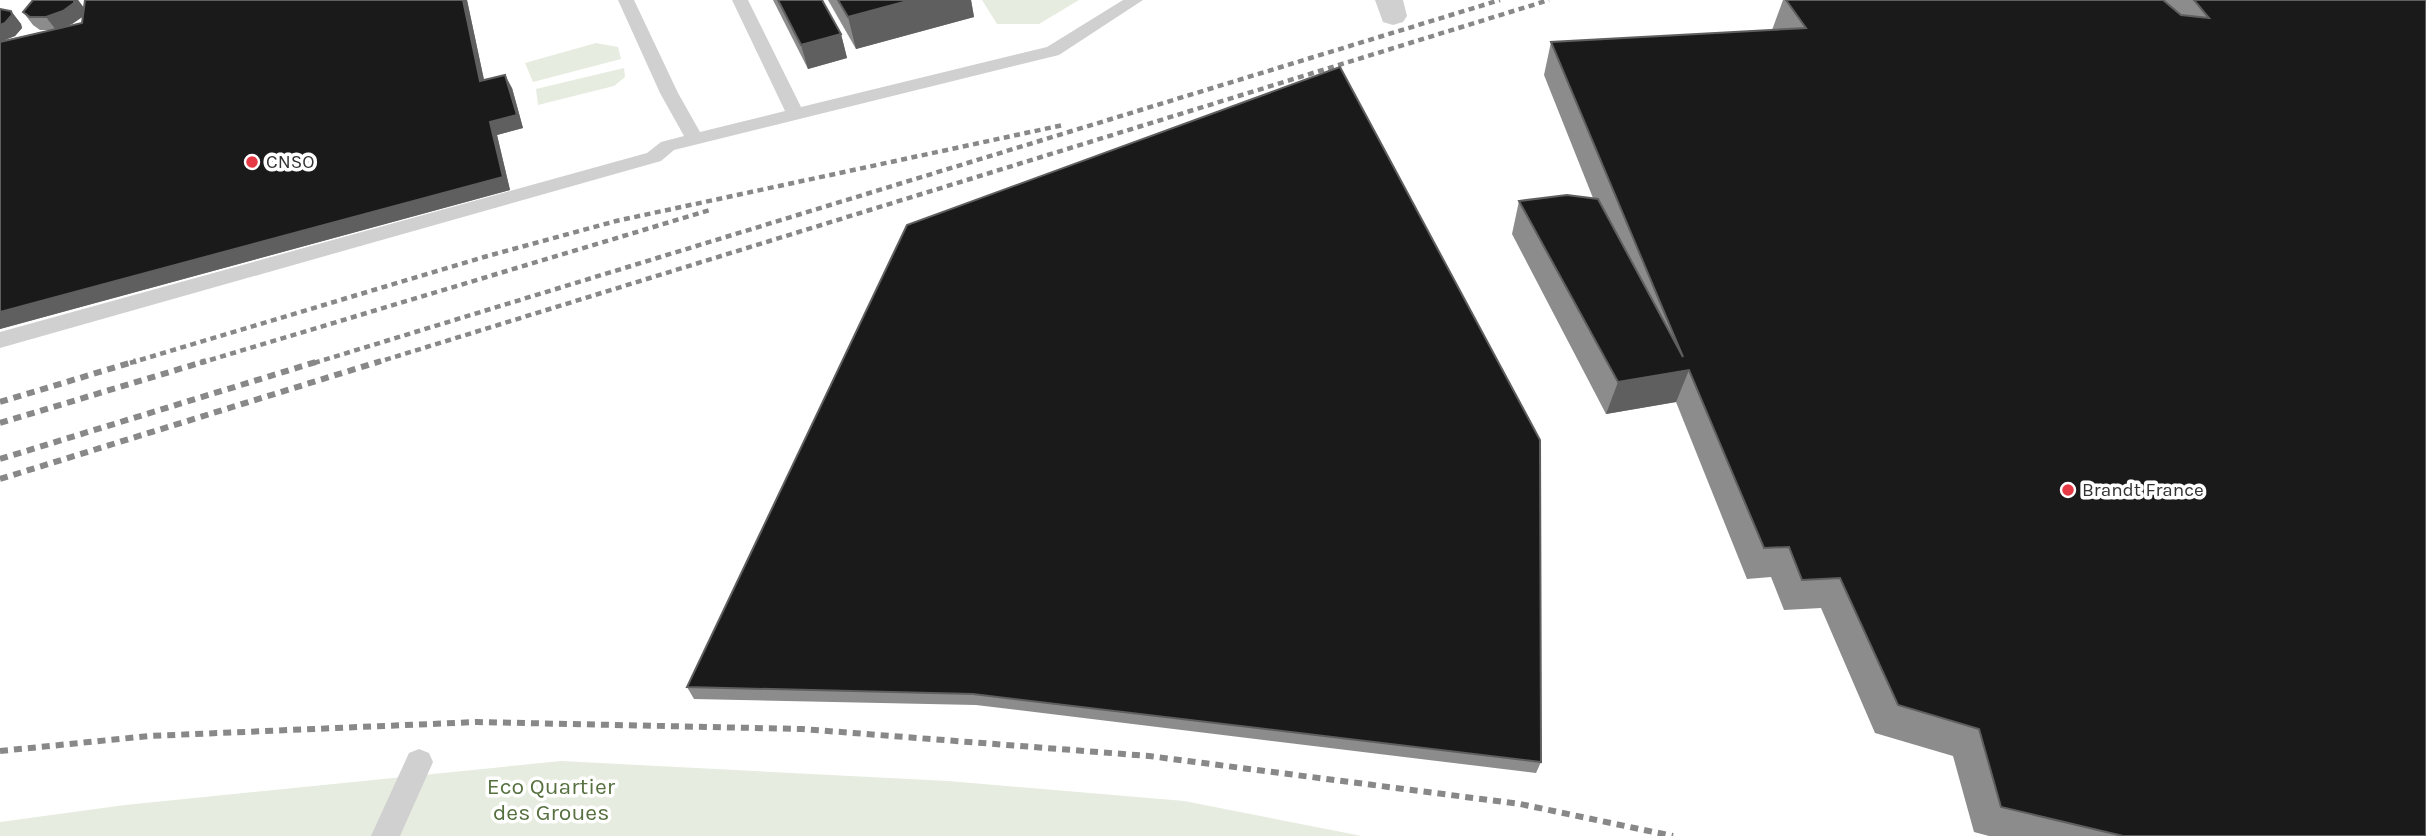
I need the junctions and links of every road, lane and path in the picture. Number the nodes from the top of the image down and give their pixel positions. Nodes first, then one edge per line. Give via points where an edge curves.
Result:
1 (626, 0) edge
2 (740, 0) edge
3 (1135, 0) edge
4 (795, 113) junction
5 (695, 139) junction
6 (0, 340) edge
7 (419, 762) dead end
8 (385, 836) edge

1 - 5 lane
2 - 4 lane
3 - 4 lane via 1053,51
4 - 5 lane
5 - 6 lane via 668,146 654,157
7 - 8 lane

